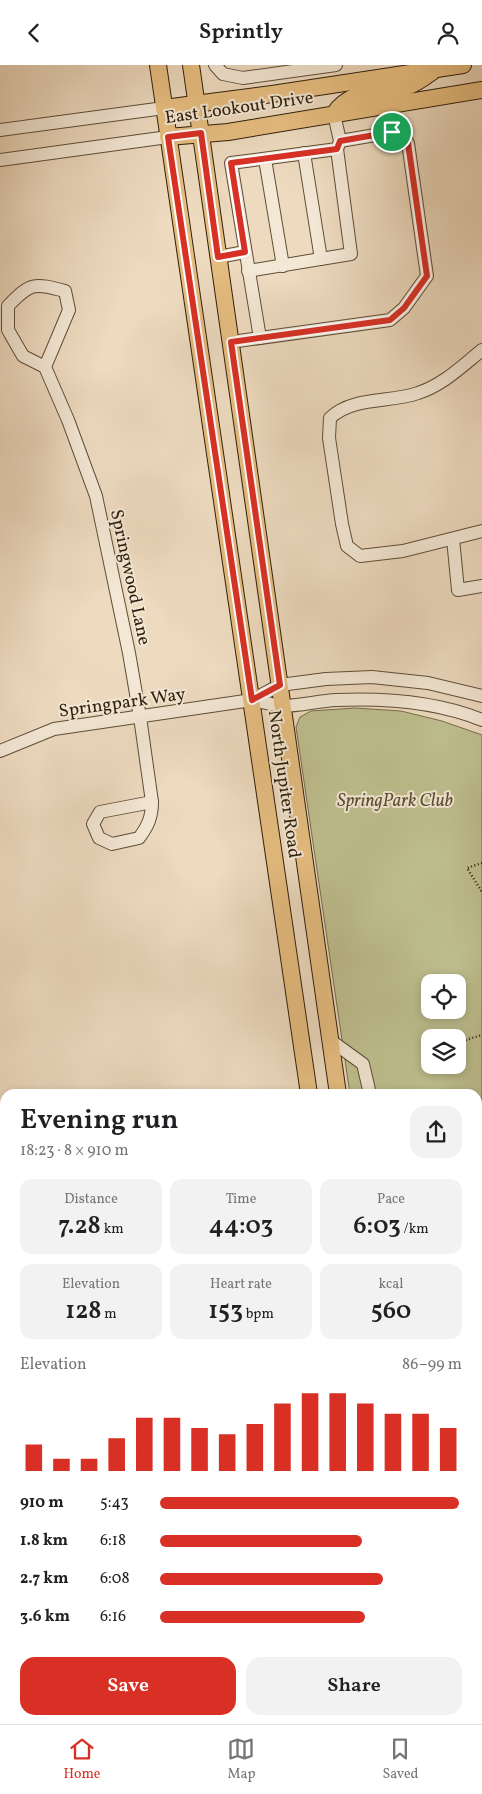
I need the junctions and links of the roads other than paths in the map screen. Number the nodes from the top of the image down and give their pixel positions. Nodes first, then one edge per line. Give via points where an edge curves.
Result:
1 (158, 65) edge
2 (191, 65) edge
3 (214, 65) edge
4 (336, 65) edge
5 (463, 65) edge
6 (439, 69) junction
7 (482, 89) edge
8 (196, 104) junction
9 (164, 108) junction
10 (334, 114) junction
11 (0, 130) edge
12 (201, 133) junction
13 (168, 137) junction
14 (339, 145) junction
15 (304, 153) junction
16 (265, 159) junction
17 (0, 161) edge
18 (245, 252) junction
19 (218, 257) junction
20 (321, 259) junction
21 (283, 266) junction
22 (248, 271) junction
23 (260, 338) junction
24 (231, 342) junction
25 (482, 350) edge
26 (45, 367) junction
27 (482, 531) edge
28 (453, 539) junction
29 (482, 586) edge
30 (280, 685) junction
31 (482, 696) edge
32 (252, 700) junction
33 (283, 705) junction
34 (140, 717) junction
35 (482, 721) edge
36 (0, 751) edge
37 (152, 801) junction
38 (330, 1040) junction
39 (303, 1044) junction
40 (308, 1089) edge
41 (337, 1089) edge
42 (369, 1089) edge

1 - 9 main road, North Jupiter Road
2 - 8 main road, North Jupiter Road
3 - 4 street via 223,74 243,77
5 - 6 main road, East Lookout Drive
6 - 8 main road, East Lookout Drive
6 - 10 main road via 410,86 356,95
7 - 10 main road, East Lookout Drive
8 - 9 main road, East Lookout Drive
8 - 12 main road, North Jupiter Road
9 - 11 street, East Lookout Drive
9 - 13 main road, North Jupiter Road
10 - 12 main road, East Lookout Drive via 228,132
10 - 14 street
12 - 13 main road, East Lookout Drive
12 - 19 main road, North Jupiter Road
13 - 17 street, East Lookout Drive
13 - 32 main road, North Jupiter Road
14 - 15 street
14 - 20 street via 351,254
14 - 23 street via 392,132 408,143 427,276 404,308 390,320
15 - 16 street
15 - 20 street
16 - 18 street via 231,163
16 - 21 street
18 - 19 street
18 - 22 street
19 - 24 main road, North Jupiter Road
20 - 21 street
21 - 22 street
22 - 23 street
23 - 24 street
24 - 30 main road, North Jupiter Road
25 - 28 street via 437,385 417,394 352,405 330,418 329,438 347,546 360,555 373,555
26 - 26 street via 69,311 65,291 41,285 23,290 8,306 8,330 23,356
26 - 34 street, Springwood Lane via 96,496 130,653
27 - 28 street
28 - 29 street via 458,590
30 - 31 street, Springpark Way via 372,677 428,683
30 - 32 street, Springpark Way
30 - 33 main road, North Jupiter Road
32 - 33 street, Springpark Way
32 - 34 street, Springpark Way
32 - 39 main road, North Jupiter Road
33 - 35 street, Springpark Way via 363,699 465,713
33 - 38 main road, North Jupiter Road
34 - 36 street, Springpark Way via 54,729
34 - 37 street, Springwood Lane
37 - 37 street, Springwood Lane via 148,827 139,839 112,844 99,838 93,824 100,812
38 - 39 main road
38 - 41 main road, North Jupiter Road
38 - 42 street via 363,1064
39 - 40 main road, North Jupiter Road

